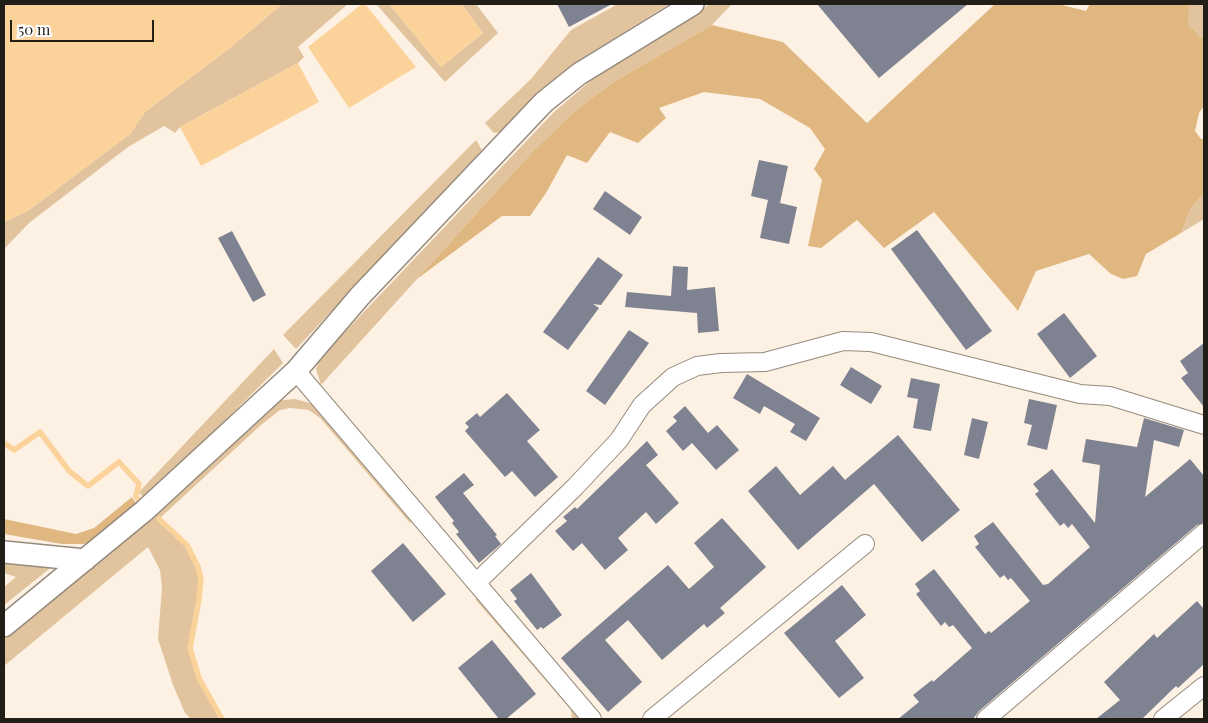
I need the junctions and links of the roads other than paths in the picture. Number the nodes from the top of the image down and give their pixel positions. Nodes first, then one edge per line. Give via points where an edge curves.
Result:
1 (693, 4) edge
2 (296, 371) junction
3 (1204, 425) edge
4 (1204, 533) edge
5 (865, 544) dead end
6 (4, 552) edge
7 (85, 560) junction
8 (476, 583) junction
9 (4, 626) edge
10 (1204, 686) edge
11 (592, 719) edge
12 (652, 719) edge
13 (986, 719) edge
14 (1163, 719) edge

1 - 2 street via 579,74 544,102 360,296
2 - 7 street via 196,464
2 - 8 street
3 - 8 street via 1110,396 1080,394 871,342 843,341 765,362 721,362 697,366 673,377 642,405 619,440 582,480
4 - 13 street
5 - 12 street
6 - 7 street
7 - 9 street
8 - 11 street
10 - 14 street

